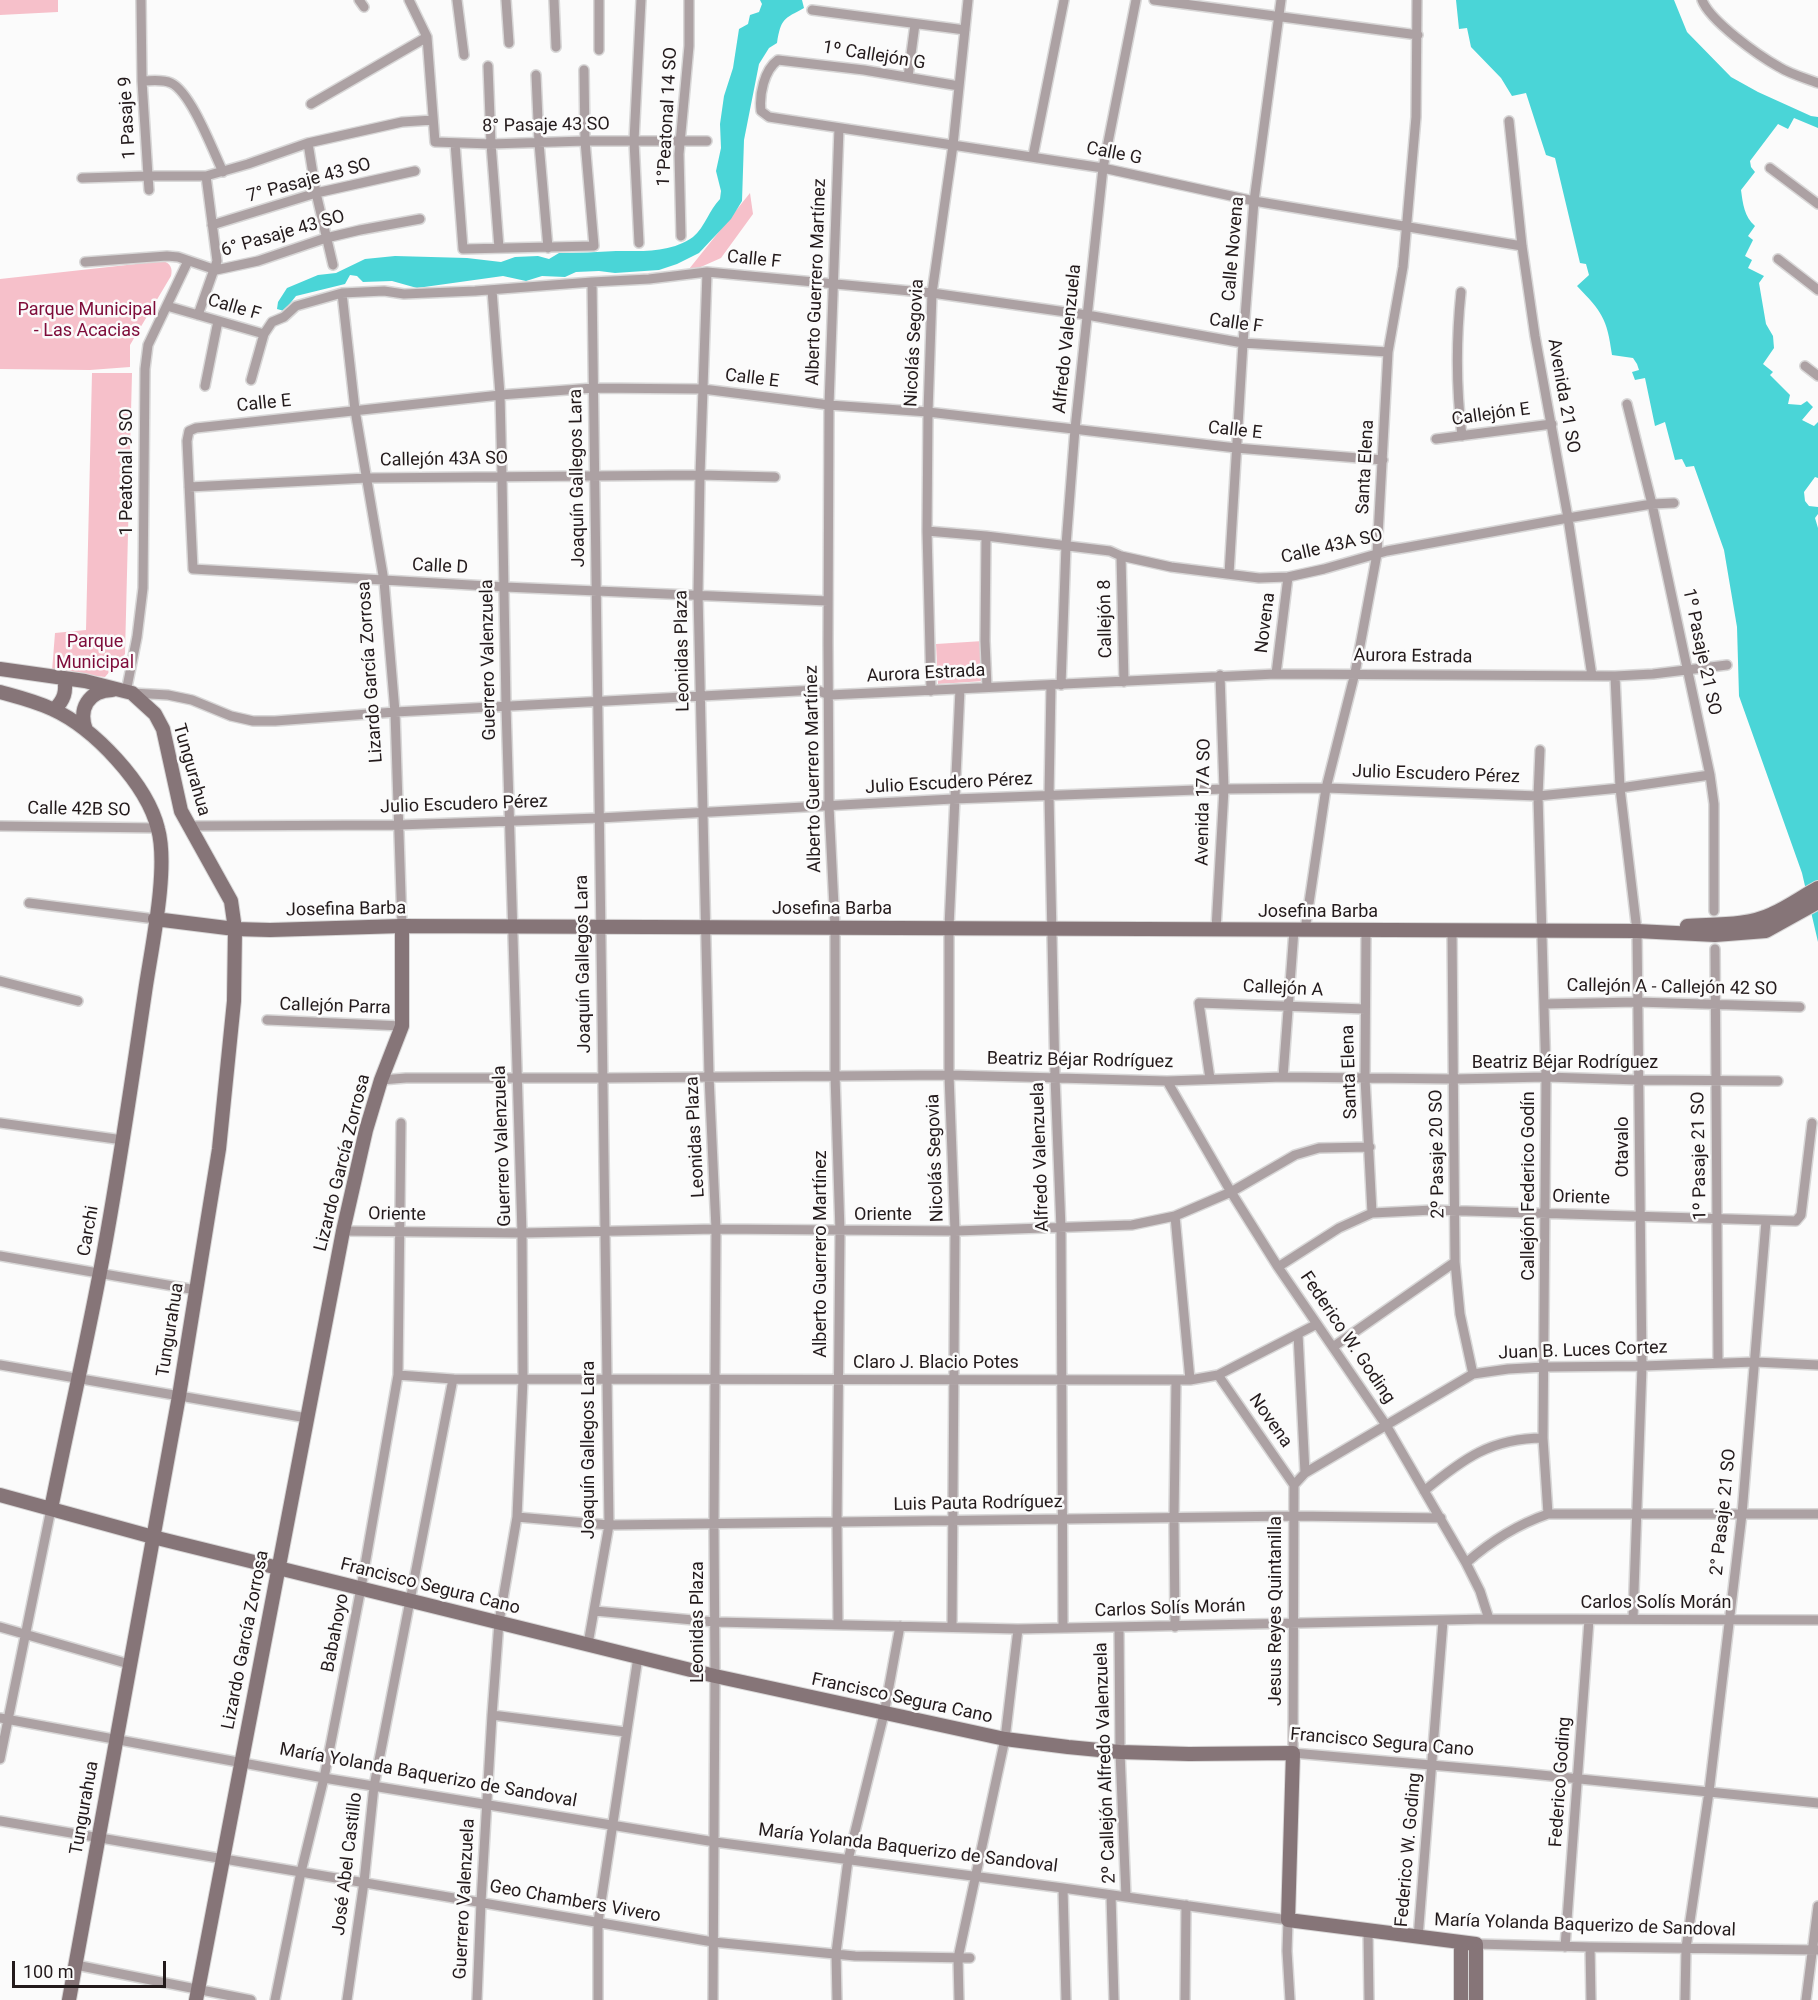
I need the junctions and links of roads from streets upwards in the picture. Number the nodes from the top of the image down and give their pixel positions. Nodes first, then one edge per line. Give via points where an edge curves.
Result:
1 (141, 0) edge
2 (409, 0) edge
3 (457, 0) edge
4 (506, 0) edge
5 (554, 0) edge
6 (599, 0) edge
7 (641, 0) edge
8 (689, 0) edge
9 (968, 0) edge
10 (1064, 0) edge
11 (1136, 0) edge
12 (1154, 0) edge
13 (1281, 0) edge
14 (1417, 0) edge
15 (1702, 0) edge
16 (812, 10) dead end
17 (1280, 17) junction
18 (915, 24) junction
19 (965, 30) junction
20 (1418, 35) junction
21 (427, 37) junction
22 (509, 43) dead end
23 (556, 47) dead end
24 (599, 50) dead end
25 (464, 54) dead end
26 (784, 59) joint
27 (488, 66) dead end
28 (584, 70) dead end
29 (536, 75) dead end
30 (908, 77) junction
31 (142, 81) junction
32 (1818, 83) edge
33 (959, 86) junction
34 (311, 104) dead end
35 (433, 120) junction
36 (1509, 121) dead end
37 (839, 128) junction
38 (585, 141) junction
39 (634, 141) junction
40 (680, 141) junction
41 (707, 141) dead end
42 (308, 143) junction
43 (455, 143) junction
44 (538, 143) junction
45 (491, 144) junction
46 (953, 145) junction
47 (1033, 156) junction
48 (1103, 168) junction
49 (1770, 168) dead end
50 (415, 171) dead end
51 (223, 172) junction
52 (148, 176) junction
53 (206, 176) junction
54 (82, 178) dead end
55 (149, 190) dead end
56 (316, 194) junction
57 (1254, 201) junction
58 (1818, 204) edge
59 (420, 219) dead end
60 (212, 225) junction
61 (1407, 226) junction
62 (681, 236) dead end
63 (326, 238) junction
64 (639, 243) dead end
65 (1522, 246) junction
66 (499, 248) junction
67 (548, 248) junction
68 (1778, 259) dead end
69 (188, 261) junction
70 (85, 262) dead end
71 (333, 265) dead end
72 (216, 270) junction
73 (707, 272) junction
74 (592, 282) junction
75 (833, 285) junction
76 (492, 290) junction
77 (1818, 290) edge
78 (1461, 292) dead end
79 (342, 293) junction
80 (932, 293) junction
81 (167, 306) junction
82 (198, 315) junction
83 (1087, 315) junction
84 (218, 321) junction
85 (264, 334) junction
86 (1243, 343) junction
87 (1389, 352) junction
88 (1805, 366) dead end
89 (1818, 376) edge
90 (251, 380) dead end
91 (205, 386) dead end
92 (593, 388) junction
93 (703, 389) junction
94 (500, 395) junction
95 (1627, 404) dead end
96 (829, 405) junction
97 (355, 410) junction
98 (928, 412) junction
99 (1552, 424) junction
100 (1075, 429) junction
101 (1462, 436) junction
102 (1436, 439) dead end
103 (1236, 448) junction
104 (1383, 460) junction
105 (700, 475) junction
106 (502, 476) junction
107 (594, 476) junction
108 (775, 477) dead end
109 (367, 478) junction
110 (189, 487) junction
111 (1674, 503) dead end
112 (1652, 504) junction
113 (1568, 518) junction
114 (927, 531) junction
115 (986, 536) junction
116 (1066, 545) junction
117 (1377, 554) junction
118 (1121, 556) junction
119 (1229, 574) junction
120 (1288, 577) junction
121 (384, 581) junction
122 (505, 588) junction
123 (596, 591) junction
124 (698, 594) junction
125 (828, 601) junction
126 (1727, 665) dead end
127 (0, 669) edge
128 (1689, 669) junction
129 (1355, 673) junction
130 (1276, 674) junction
131 (1220, 675) junction
132 (1592, 676) junction
133 (1615, 676) junction
134 (64, 678) junction
135 (1124, 682) junction
136 (1051, 685) junction
137 (1061, 685) junction
138 (987, 687) junction
139 (960, 688) junction
140 (931, 691) junction
141 (0, 692) edge
142 (126, 692) junction
143 (829, 695) junction
144 (701, 696) junction
145 (597, 701) junction
146 (506, 706) junction
147 (54, 710) junction
148 (394, 712) junction
149 (86, 730) junction
150 (1540, 750) dead end
151 (1710, 775) junction
152 (1326, 788) junction
153 (1620, 788) junction
154 (1224, 789) junction
155 (1049, 796) junction
156 (1538, 796) junction
157 (954, 798) junction
158 (830, 806) junction
159 (703, 813) junction
160 (599, 818) junction
161 (509, 821) junction
162 (398, 825) junction
163 (0, 826) edge
164 (188, 826) junction
165 (158, 828) junction
166 (1818, 888) edge
167 (29, 903) dead end
168 (1818, 903) edge
169 (1714, 911) dead end
170 (155, 919) junction
171 (1776, 920) junction
172 (402, 926) junction
173 (513, 927) junction
174 (600, 927) junction
175 (707, 927) junction
176 (835, 927) junction
177 (949, 927) junction
178 (1053, 927) junction
179 (235, 929) junction
180 (1216, 929) junction
181 (1299, 930) junction
182 (1366, 930) junction
183 (1452, 931) junction
184 (1637, 931) junction
185 (1542, 932) junction
186 (1715, 949) dead end
187 (0, 981) edge
188 (78, 1001) dead end
189 (1637, 1002) junction
190 (1544, 1004) junction
191 (1716, 1004) junction
192 (1289, 1006) junction
193 (1800, 1007) dead end
194 (1365, 1009) junction
195 (267, 1020) dead end
196 (402, 1026) junction
197 (835, 1075) junction
198 (949, 1075) junction
199 (709, 1076) junction
200 (1055, 1077) junction
201 (1283, 1077) junction
202 (1546, 1077) junction
203 (602, 1078) junction
204 (1365, 1078) junction
205 (517, 1079) junction
206 (1210, 1079) junction
207 (1454, 1079) junction
208 (381, 1080) junction
209 (1639, 1080) junction
210 (1167, 1081) junction
211 (1715, 1081) junction
212 (1778, 1081) dead end
213 (0, 1123) edge
214 (1812, 1123) dead end
215 (401, 1124) dead end
216 (123, 1140) junction
217 (1370, 1146) junction
218 (1231, 1192) junction
219 (1455, 1210) junction
220 (1372, 1213) junction
221 (1545, 1214) junction
222 (1175, 1216) junction
223 (1639, 1217) junction
224 (1718, 1219) junction
225 (1766, 1221) junction
226 (716, 1229) junction
227 (1061, 1229) junction
228 (343, 1231) junction
229 (400, 1231) junction
230 (955, 1231) junction
231 (604, 1232) junction
232 (840, 1232) junction
233 (522, 1233) junction
234 (0, 1256) edge
235 (1455, 1262) junction
236 (1278, 1267) junction
237 (99, 1273) junction
238 (196, 1290) junction
239 (1317, 1324) junction
240 (1298, 1334) junction
241 (1333, 1347) junction
242 (1755, 1362) junction
243 (1718, 1363) junction
244 (0, 1365) edge
245 (1818, 1365) edge
246 (1642, 1366) junction
247 (1544, 1367) junction
248 (1473, 1374) junction
249 (398, 1375) junction
250 (1218, 1375) junction
251 (77, 1378) junction
252 (606, 1378) junction
253 (714, 1378) junction
254 (954, 1378) junction
255 (453, 1379) junction
256 (523, 1379) junction
257 (838, 1379) junction
258 (1060, 1379) junction
259 (1176, 1380) junction
260 (1190, 1380) junction
261 (179, 1396) junction
262 (307, 1418) junction
263 (1386, 1425) junction
264 (1543, 1438) junction
265 (1305, 1473) junction
266 (1294, 1485) junction
267 (1424, 1491) junction
268 (0, 1495) edge
269 (51, 1509) junction
270 (1637, 1513) junction
271 (1548, 1514) junction
272 (1742, 1514) junction
273 (1818, 1514) edge
274 (1294, 1516) junction
275 (517, 1517) junction
276 (1174, 1518) junction
277 (1441, 1518) junction
278 (1063, 1519) junction
279 (954, 1521) junction
280 (837, 1522) junction
281 (714, 1523) junction
282 (609, 1525) junction
283 (153, 1537) junction
284 (1466, 1563) junction
285 (280, 1568) junction
286 (361, 1588) junction
287 (409, 1600) junction
288 (595, 1611) junction
289 (1489, 1619) junction
290 (1633, 1619) junction
291 (1728, 1619) junction
292 (1589, 1620) junction
293 (1818, 1620) edge
294 (1443, 1621) junction
295 (499, 1622) junction
296 (715, 1622) junction
297 (1295, 1622) junction
298 (838, 1624) junction
299 (900, 1626) junction
300 (0, 1627) edge
301 (952, 1627) junction
302 (1175, 1627) junction
303 (1063, 1628) junction
304 (1119, 1628) junction
305 (1018, 1629) junction
306 (26, 1634) junction
307 (588, 1644) junction
308 (638, 1657) junction
309 (129, 1664) junction
310 (715, 1676) junction
311 (884, 1714) junction
312 (492, 1715) junction
313 (4, 1718) edge
314 (626, 1732) junction
315 (116, 1739) junction
316 (1005, 1739) junction
317 (1120, 1752) junction
318 (1293, 1753) junction
319 (0, 1759) edge
320 (240, 1762) junction
321 (1433, 1765) junction
322 (324, 1778) junction
323 (1579, 1780) junction
324 (374, 1786) junction
325 (1709, 1792) junction
326 (1818, 1803) edge
327 (486, 1804) junction
328 (0, 1821) edge
329 (612, 1825) junction
330 (98, 1837) junction
331 (715, 1842) junction
332 (223, 1858) junction
333 (848, 1860) junction
334 (301, 1872) junction
335 (977, 1876) junction
336 (364, 1882) junction
337 (1063, 1888) junction
338 (1111, 1895) junction
339 (1126, 1897) junction
340 (481, 1902) junction
341 (1186, 1905) junction
342 (1818, 1906) edge
343 (1288, 1920) junction
344 (598, 1922) junction
345 (1368, 1931) junction
346 (1418, 1938) junction
347 (713, 1942) junction
348 (1461, 1943) junction
349 (1476, 1944) junction
350 (1565, 1947) junction
351 (1590, 1947) junction
352 (1686, 1948) junction
353 (1815, 1950) edge
354 (836, 1953) junction
355 (958, 1958) junction
356 (970, 1958) dead end
357 (76, 1965) junction
358 (197, 1995) edge
359 (69, 2000) edge
360 (251, 2000) edge
361 (275, 2000) edge
362 (347, 2000) edge
363 (477, 2000) edge
364 (598, 2000) edge
365 (713, 2000) edge
366 (837, 2000) edge
367 (959, 2000) edge
368 (1066, 2000) edge
369 (1114, 2000) edge
370 (1185, 2000) edge
371 (1290, 2000) edge
372 (1369, 2000) edge
373 (1461, 2000) edge
374 (1476, 2000) edge
375 (1591, 2000) edge
376 (1685, 2000) edge
377 (1806, 2000) edge

1 - 31 street, 1 Pasaje 9
2 - 21 street, 8° Pasaje 43 SO
3 - 25 street
4 - 22 street
5 - 23 street
6 - 24 street
7 - 39 street
8 - 40 street, 1°Peatonal 14 SO
9 - 19 street, Nicolás Segovia
10 - 47 street
11 - 48 street, Alfredo Valenzuela
12 - 17 street
13 - 17 street, Calle Novena
14 - 20 street, Santa Elena
15 - 32 street via 1724,27 1779,68
16 - 18 street
17 - 20 street
17 - 57 street, Calle Novena
18 - 19 street
18 - 30 street
19 - 33 street, Nicolás Segovia
20 - 61 street, Santa Elena
21 - 34 street
21 - 35 street, 8° Pasaje 43 SO
26 - 30 street, 1º Callejón G
26 - 37 street, Calle G via 772,64 768,71 760,96 761,111 769,117
27 - 45 street
28 - 38 street
29 - 44 street
30 - 33 street, 1º Callejón G
31 - 51 street via 171,83 187,97
31 - 52 street, 1 Pasaje 9
33 - 46 street, Nicolás Segovia
35 - 42 street via 402,122
35 - 43 street, 8° Pasaje 43 SO via 435,142
36 - 65 street, Avenida 21 SO
37 - 46 street, Calle G
37 - 75 street, Alberto Guerrero Martínez
38 - 39 street, 8° Pasaje 43 SO
38 - 44 street, 8° Pasaje 43 SO
38 - 67 street via 594,246
39 - 40 street, 8° Pasaje 43 SO
39 - 64 street
40 - 41 street, 8° Pasaje 43 SO
40 - 62 street, 1°Peatonal 14 SO
42 - 51 street
42 - 56 street
43 - 45 street, 8° Pasaje 43 SO
43 - 66 street via 463,249
44 - 45 street, 8° Pasaje 43 SO
44 - 67 street
45 - 66 street
46 - 47 street, Calle G
46 - 80 street, Nicolás Segovia
47 - 48 street, Calle G
48 - 57 street, Calle G
48 - 83 street, Alfredo Valenzuela
49 - 58 street
50 - 56 street, 7° Pasaje 43 SO
51 - 53 street
52 - 53 street, 1 Pasaje 9
52 - 54 street
52 - 55 street
53 - 60 street
56 - 60 street, 7° Pasaje 43 SO
56 - 63 street
57 - 61 street, Calle G
57 - 86 street, Calle Novena
59 - 63 street, 6° Pasaje 43 SO
60 - 72 street
61 - 65 street, Calle G
61 - 87 street, Santa Elena
63 - 71 street
63 - 72 street, 6° Pasaje 43 SO via 258,261
65 - 99 street, Avenida 21 SO
66 - 67 street
68 - 77 street
69 - 70 street, 6° Pasaje 43 SO via 167,256
69 - 72 street, 6° Pasaje 43 SO
69 - 81 street, 1 Peatonal 9 SO
72 - 82 street
73 - 74 street, Calle F
73 - 75 street, Calle F
73 - 93 street, Leonidas Plaza
74 - 76 street, Calle F
74 - 92 street, Joaquín Gallegos Lara
75 - 80 street, Calle F
75 - 96 street, Alberto Guerrero Martínez
76 - 79 street, Calle F
76 - 94 street, Guerrero Valenzuela
78 - 101 street via 1457,387
79 - 85 street, Calle F via 296,306 273,322
79 - 97 street, Lizardo García Zorrosa
80 - 83 street, Calle F
80 - 98 street, Nicolás Segovia
81 - 82 street, Calle F
81 - 142 street, 1 Peatonal 9 SO via 148,345 145,369 143,588
82 - 84 street, Calle F
83 - 86 street, Calle F
83 - 100 street, Alfredo Valenzuela
84 - 85 street, Calle F
84 - 91 street
85 - 90 street
86 - 87 street, Calle F
86 - 103 street, Calle Novena
87 - 104 street, Santa Elena
88 - 89 street
92 - 93 street, Calle E
92 - 94 street, Calle E
92 - 107 street, Joaquín Gallegos Lara
93 - 96 street, Calle E
93 - 105 street, Leonidas Plaza
94 - 97 street, Calle E
94 - 106 street, Guerrero Valenzuela
95 - 112 street, 1º Pasaje 21 SO
96 - 98 street, Calle E
96 - 125 street, Alberto Guerrero Martínez
97 - 109 street, Lizardo García Zorrosa
97 - 110 street, Calle E via 189,431
98 - 100 street, Calle E
98 - 114 street, Nicolás Segovia
99 - 101 street, Callejón E
99 - 113 street, Avenida 21 SO
100 - 103 street, Calle E
100 - 116 street, Alfredo Valenzuela
101 - 102 street, Callejón E
103 - 104 street, Calle E
103 - 119 street, Calle Novena
104 - 117 street, Santa Elena
105 - 107 street, Callejón 43A SO
105 - 108 street
105 - 124 street, Leonidas Plaza
106 - 107 street, Callejón 43A SO
106 - 109 street, Callejón 43A SO
106 - 122 street, Guerrero Valenzuela
107 - 123 street, Joaquín Gallegos Lara
109 - 110 street, Callejón 43A SO
109 - 121 street, Lizardo García Zorrosa
110 - 121 street, Calle D via 193,569
111 - 112 street, Calle 43A SO
112 - 113 street, Calle 43A SO
112 - 128 street, 1º Pasaje 21 SO
113 - 117 street, Calle 43A SO
113 - 132 street, Avenida 21 SO
114 - 115 street, Calle 43A SO
114 - 140 street, Nicolás Segovia
115 - 116 street, Calle 43A SO
115 - 138 street
116 - 118 street, Calle 43A SO
116 - 137 street, Alfredo Valenzuela
117 - 120 street, Calle 43A SO
117 - 129 street, Santa Elena
118 - 119 street, Calle 43A SO
118 - 135 street, Callejón 8
119 - 120 street, Calle 43A SO
120 - 130 street, Novena
121 - 122 street, Calle D
121 - 148 street, Lizardo García Zorrosa
122 - 123 street, Calle D
122 - 146 street, Guerrero Valenzuela
123 - 124 street, Calle D
123 - 145 street, Joaquín Gallegos Lara
124 - 125 street, Calle D
124 - 144 street, Leonidas Plaza
125 - 143 street, Alberto Guerrero Martínez
126 - 128 street, Aurora Estrada
127 - 134 street
128 - 133 street, Aurora Estrada
128 - 151 street, 1º Pasaje 21 SO
129 - 130 street, Aurora Estrada
129 - 132 street, Aurora Estrada
129 - 152 street, Santa Elena
130 - 131 street, Aurora Estrada
131 - 135 street, Aurora Estrada
131 - 154 street, Avenida 17A SO
132 - 133 street, Aurora Estrada
133 - 153 street, Otavalo
134 - 142 street
134 - 147 street via 65,696
135 - 137 street, Aurora Estrada
136 - 137 street, Aurora Estrada
136 - 138 street, Aurora Estrada
136 - 155 street, Alfredo Valenzuela
138 - 139 street, Aurora Estrada
139 - 140 street, Aurora Estrada
139 - 157 street, Nicolás Segovia
140 - 143 street, Aurora Estrada
141 - 147 street, Carchi
142 - 148 street, Aurora Estrada via 192,700 253,721
142 - 149 street via 97,692 88,699 82,720
142 - 164 street, Tungurahua via 155,714 163,729 179,806
143 - 144 street, Aurora Estrada via 817,690
143 - 158 street, Alberto Guerrero Martínez
144 - 145 street, Aurora Estrada
144 - 159 street, Leonidas Plaza
145 - 146 street, Aurora Estrada
145 - 160 street, Joaquín Gallegos Lara
146 - 148 street, Aurora Estrada
146 - 161 street, Guerrero Valenzuela
147 - 149 street, Carchi
148 - 162 street, Lizardo García Zorrosa
149 - 165 street, Carchi via 130,774
150 - 156 street, Callejón Federico Godín
151 - 153 street, Julio Escudero Pérez
151 - 169 street, 1º Pasaje 21 SO via 1714,804
152 - 154 street, Julio Escudero Pérez
152 - 156 street, Julio Escudero Pérez
152 - 181 street, Santa Elena
153 - 156 street, Julio Escudero Pérez
153 - 184 street, Otavalo
154 - 155 street, Julio Escudero Pérez
154 - 180 street, Avenida 17A SO
155 - 157 street, Julio Escudero Pérez
155 - 178 street, Alfredo Valenzuela
156 - 185 street, Callejón Federico Godín
157 - 158 street, Julio Escudero Pérez
157 - 177 street, Nicolás Segovia
158 - 159 street, Julio Escudero Pérez
158 - 176 street, Alberto Guerrero Martínez
159 - 160 street, Julio Escudero Pérez
159 - 175 street, Leonidas Plaza
160 - 161 street, Julio Escudero Pérez
160 - 174 street, Joaquín Gallegos Lara
161 - 162 street, Julio Escudero Pérez
161 - 173 street, Guerrero Valenzuela
162 - 164 street, Julio Escudero Pérez
162 - 172 street, Lizardo García Zorrosa
163 - 165 street, Calle 42B SO
164 - 179 street, Tungurahua via 231,901
165 - 170 street, Carchi via 162,844
166 - 171 street
167 - 170 street, Josefina Barba
168 - 171 street
170 - 179 street, Josefina Barba
170 - 216 street, Carchi
171 - 184 street, Josefina Barba via 1766,931 1714,935
172 - 173 street, Josefina Barba
172 - 179 street, Josefina Barba
172 - 196 street, Lizardo García Zorrosa
173 - 174 street, Josefina Barba
173 - 205 street, Guerrero Valenzuela
174 - 175 street, Josefina Barba
174 - 203 street, Joaquín Gallegos Lara
175 - 176 street, Josefina Barba
175 - 199 street, Leonidas Plaza
176 - 177 street, Josefina Barba
176 - 197 street, Alberto Guerrero Martínez
177 - 178 street, Josefina Barba
177 - 198 street, Nicolás Segovia
178 - 180 street, Josefina Barba
178 - 200 street, Alfredo Valenzuela
179 - 238 street, Tungurahua via 234,1001 219,1149
180 - 181 street, Josefina Barba
181 - 182 street, Josefina Barba
181 - 192 street, Santa Elena
182 - 183 street, Josefina Barba
182 - 194 street, Santa Elena
183 - 185 street, Josefina Barba
183 - 207 street, 2º Pasaje 20 SO
184 - 185 street, Josefina Barba
184 - 189 street, Otavalo
185 - 190 street, Callejón Federico Godín
186 - 191 street, 1º Pasaje 21 SO
187 - 188 street
189 - 190 street, Callejón A - Callejón 42 SO
189 - 191 street, Callejón A - Callejón 42 SO
189 - 209 street, Otavalo
190 - 202 street, Callejón Federico Godín
191 - 193 street, Callejón A - Callejón 42 SO
191 - 211 street, 1º Pasaje 21 SO
192 - 194 street, Callejón A
192 - 201 street, Santa Elena
192 - 206 street, Callejón A via 1199,1003
194 - 204 street, Santa Elena
195 - 196 street, Callejón Parra
196 - 208 street, Lizardo García Zorrosa
197 - 198 street, Beatriz Béjar Rodríguez
197 - 199 street, Beatriz Béjar Rodríguez
197 - 232 street, Alberto Guerrero Martínez
198 - 200 street, Beatriz Béjar Rodríguez
198 - 230 street, Nicolás Segovia
199 - 203 street, Beatriz Béjar Rodríguez
199 - 226 street, Leonidas Plaza
200 - 210 street, Beatriz Béjar Rodríguez
200 - 227 street, Alfredo Valenzuela
201 - 204 street, Beatriz Béjar Rodríguez
201 - 206 street, Beatriz Béjar Rodríguez
202 - 207 street, Beatriz Béjar Rodríguez
202 - 209 street, Beatriz Béjar Rodríguez
202 - 221 street, Callejón Federico Godín
203 - 205 street, Beatriz Béjar Rodríguez
203 - 231 street, Joaquín Gallegos Lara
204 - 207 street, Beatriz Béjar Rodríguez
204 - 217 street, Santa Elena
205 - 208 street, Beatriz Béjar Rodríguez
205 - 233 street, Guerrero Valenzuela
206 - 210 street, Beatriz Béjar Rodríguez
207 - 219 street, 2º Pasaje 20 SO
208 - 228 street, Lizardo García Zorrosa
209 - 211 street, Beatriz Béjar Rodríguez
209 - 223 street, Otavalo
210 - 218 street, Federico W. Goding
211 - 212 street, Beatriz Béjar Rodríguez
211 - 224 street, 1º Pasaje 21 SO
213 - 216 street
214 - 225 street, Oriente via 1801,1215 1796,1221
215 - 229 street, Babahoyo
216 - 237 street, Carchi
217 - 218 street, Oriente via 1318,1148 1295,1155
217 - 220 street, Santa Elena
218 - 222 street, Oriente
218 - 236 street, Federico W. Goding
219 - 220 street, Oriente
219 - 221 street, Oriente
219 - 235 street, 2º Pasaje 20 SO
220 - 236 street, Oriente via 1339,1228
221 - 223 street, Oriente
221 - 247 street, Callejón Federico Godín
222 - 227 street, Oriente via 1132,1225
222 - 260 street
223 - 224 street, Oriente
223 - 246 street, Otavalo
224 - 225 street, Oriente
224 - 243 street, 1º Pasaje 21 SO
225 - 242 street, 2° Pasaje 21 SO
226 - 231 street, Oriente
226 - 232 street, Oriente
226 - 253 street, Leonidas Plaza
227 - 230 street, Oriente
227 - 258 street, Alfredo Valenzuela
228 - 229 street, Oriente
228 - 262 street, Lizardo García Zorrosa
229 - 233 street, Oriente
229 - 249 street, Babahoyo
230 - 232 street, Oriente
230 - 254 street, Nicolás Segovia
231 - 233 street, Oriente
231 - 252 street, Joaquín Gallegos Lara
232 - 257 street, Alberto Guerrero Martínez
233 - 256 street, Guerrero Valenzuela
234 - 237 street
235 - 241 street
235 - 248 street, 2º Pasaje 20 SO via 1460,1314
236 - 239 street, Federico W. Goding
237 - 238 street
237 - 251 street, Carchi
238 - 261 street, Tungurahua
239 - 240 street, Claro J. Blacio Potes
239 - 241 street, Federico W. Goding
240 - 250 street, Claro J. Blacio Potes
240 - 265 street
241 - 263 street, Federico W. Goding
242 - 243 street, Juan B. Luces Cortez
242 - 245 street, Juan B. Luces Cortez
242 - 272 street, 2° Pasaje 21 SO
243 - 246 street, Juan B. Luces Cortez
244 - 251 street
246 - 247 street, Juan B. Luces Cortez
246 - 270 street, Otavalo
247 - 248 street, Juan B. Luces Cortez
247 - 264 street, Callejón Federico Godín
248 - 263 street, Juan B. Luces Cortez
249 - 255 street, Claro J. Blacio Potes
249 - 286 street, Babahoyo
250 - 260 street, Claro J. Blacio Potes
250 - 266 street, Novena
251 - 261 street
251 - 269 street, Carchi
252 - 253 street, Claro J. Blacio Potes
252 - 256 street, Claro J. Blacio Potes
252 - 282 street, Joaquín Gallegos Lara
253 - 257 street, Claro J. Blacio Potes
253 - 281 street, Leonidas Plaza
254 - 257 street, Claro J. Blacio Potes
254 - 258 street, Claro J. Blacio Potes
254 - 279 street, Nicolás Segovia
255 - 256 street, Claro J. Blacio Potes
255 - 287 street, José Abel Castillo
256 - 275 street, Guerrero Valenzuela
257 - 280 street, Alberto Guerrero Martínez
258 - 259 street, Claro J. Blacio Potes
258 - 278 street, Alfredo Valenzuela
259 - 260 street, Claro J. Blacio Potes
259 - 276 street
261 - 262 street
261 - 283 street, Tungurahua
262 - 285 street, Lizardo García Zorrosa
263 - 265 street, Juan B. Luces Cortez
263 - 267 street, Federico W. Goding
264 - 267 street via 1524,1438 1478,1452 1456,1464
264 - 271 street, Callejón Federico Godín
265 - 266 street
266 - 274 street, Jesus Reyes Quintanilla
267 - 277 street, Federico W. Goding
268 - 269 street, Francisco Segura Cano
269 - 283 street, Francisco Segura Cano
269 - 306 street, Carchi
270 - 271 street
270 - 272 street
270 - 290 street, Otavalo
271 - 284 street via 1508,1531
272 - 273 street
272 - 291 street, 2° Pasaje 21 SO
274 - 276 street, Luis Pauta Rodríguez
274 - 277 street, Luis Pauta Rodríguez
274 - 297 street, Jesus Reyes Quintanilla
275 - 282 street, Luis Pauta Rodríguez
275 - 295 street, Guerrero Valenzuela
276 - 278 street, Luis Pauta Rodríguez
276 - 302 street
277 - 284 street, Federico W. Goding
278 - 279 street, Luis Pauta Rodríguez
278 - 303 street, Alfredo Valenzuela
279 - 280 street, Luis Pauta Rodríguez
279 - 301 street, Nicolás Segovia
280 - 281 street, Luis Pauta Rodríguez
280 - 298 street, Alberto Guerrero Martínez
281 - 282 street, Luis Pauta Rodríguez
281 - 296 street, Leonidas Plaza
282 - 288 street, Joaquín Gallegos Lara
283 - 285 street, Francisco Segura Cano
283 - 309 street, Tungurahua
284 - 289 street, Federico W. Goding
285 - 286 street, Francisco Segura Cano
285 - 320 street, Lizardo García Zorrosa
286 - 287 street, Francisco Segura Cano
286 - 322 street, Babahoyo
287 - 295 street, Francisco Segura Cano
287 - 324 street, José Abel Castillo
288 - 296 street, Carlos Solís Morán
288 - 307 street, Joaquín Gallegos Lara
289 - 292 street, Carlos Solís Morán
289 - 294 street, Carlos Solís Morán
290 - 291 street, Carlos Solís Morán
290 - 292 street, Carlos Solís Morán
291 - 293 street, Carlos Solís Morán
291 - 325 street, 2° Pasaje 21 SO
292 - 323 street, Federico Goding
294 - 297 street, Carlos Solís Morán
294 - 321 street, Federico W. Goding
295 - 307 street, Francisco Segura Cano
295 - 312 street, Guerrero Valenzuela
296 - 298 street, Carlos Solís Morán
296 - 310 street, Leonidas Plaza
297 - 302 street, Carlos Solís Morán
297 - 318 street, Jesus Reyes Quintanilla
298 - 299 street, Carlos Solís Morán
299 - 301 street, Carlos Solís Morán
299 - 311 street
300 - 306 street
301 - 305 street, Carlos Solís Morán
302 - 304 street, Carlos Solís Morán
303 - 304 street, Carlos Solís Morán
303 - 305 street, Carlos Solís Morán
304 - 317 street, 2º Callejón Alfredo Valenzuela
305 - 316 street
306 - 309 street
306 - 313 street, Carchi
307 - 308 street, Francisco Segura Cano
308 - 310 street, Francisco Segura Cano
308 - 314 street
309 - 315 street, Tungurahua
310 - 311 street, Francisco Segura Cano
310 - 331 street, Leonidas Plaza
311 - 316 street, Francisco Segura Cano
311 - 333 street
312 - 314 street
312 - 327 street, Guerrero Valenzuela
313 - 315 street, María Yolanda Baquerizo de Sandoval
313 - 319 street, Carchi
314 - 329 street
315 - 320 street, María Yolanda Baquerizo de Sandoval
315 - 330 street, Tungurahua
316 - 317 street, Francisco Segura Cano
316 - 335 street
317 - 318 street, Francisco Segura Cano
317 - 339 street, 2º Callejón Alfredo Valenzuela
318 - 321 street, Francisco Segura Cano
318 - 343 street, Jesus Reyes Quintanilla
320 - 322 street, María Yolanda Baquerizo de Sandoval
320 - 332 street, Lizardo García Zorrosa
321 - 323 street, Francisco Segura Cano
321 - 346 street, Federico W. Goding
322 - 324 street, María Yolanda Baquerizo de Sandoval
322 - 334 street, Babahoyo
323 - 325 street, Francisco Segura Cano
323 - 350 street, Federico Goding
324 - 327 street, María Yolanda Baquerizo de Sandoval
324 - 336 street, José Abel Castillo
325 - 326 street, Francisco Segura Cano
325 - 352 street, 2° Pasaje 21 SO
327 - 329 street, María Yolanda Baquerizo de Sandoval
327 - 340 street, Guerrero Valenzuela
328 - 330 street, Geo Chambers Vivero
329 - 331 street, María Yolanda Baquerizo de Sandoval
329 - 344 street
330 - 332 street, Geo Chambers Vivero
330 - 357 street, Tungurahua
331 - 333 street, María Yolanda Baquerizo de Sandoval
331 - 347 street, Leonidas Plaza
332 - 334 street, Geo Chambers Vivero
332 - 358 street, Lizardo García Zorrosa
333 - 335 street, María Yolanda Baquerizo de Sandoval
333 - 354 street
334 - 336 street, Geo Chambers Vivero
334 - 361 street, Babahoyo
335 - 337 street, María Yolanda Baquerizo de Sandoval
335 - 355 street
336 - 340 street, Geo Chambers Vivero
336 - 362 street, José Abel Castillo
337 - 338 street, María Yolanda Baquerizo de Sandoval
337 - 368 street
338 - 339 street, María Yolanda Baquerizo de Sandoval
338 - 369 street
339 - 341 street, María Yolanda Baquerizo de Sandoval
340 - 344 street, Geo Chambers Vivero
340 - 363 street, Guerrero Valenzuela
341 - 343 street, María Yolanda Baquerizo de Sandoval
341 - 370 street
342 - 353 street
343 - 345 street, María Yolanda Baquerizo de Sandoval
343 - 371 street, Jesus Reyes Quintanilla
344 - 347 street, Geo Chambers Vivero
344 - 364 street
345 - 346 street, María Yolanda Baquerizo de Sandoval
345 - 372 street
346 - 348 street, María Yolanda Baquerizo de Sandoval
347 - 354 street, Geo Chambers Vivero
347 - 365 street, Leonidas Plaza
348 - 349 street, María Yolanda Baquerizo de Sandoval
348 - 373 street
349 - 350 street, María Yolanda Baquerizo de Sandoval
349 - 374 street
350 - 351 street, María Yolanda Baquerizo de Sandoval
351 - 352 street, María Yolanda Baquerizo de Sandoval
351 - 375 street
352 - 353 street, María Yolanda Baquerizo de Sandoval
352 - 376 street, 2° Pasaje 21 SO
353 - 377 street
354 - 355 street, Geo Chambers Vivero
354 - 366 street
355 - 356 street, Geo Chambers Vivero
355 - 367 street
357 - 358 street
357 - 359 street, Tungurahua
358 - 360 street

